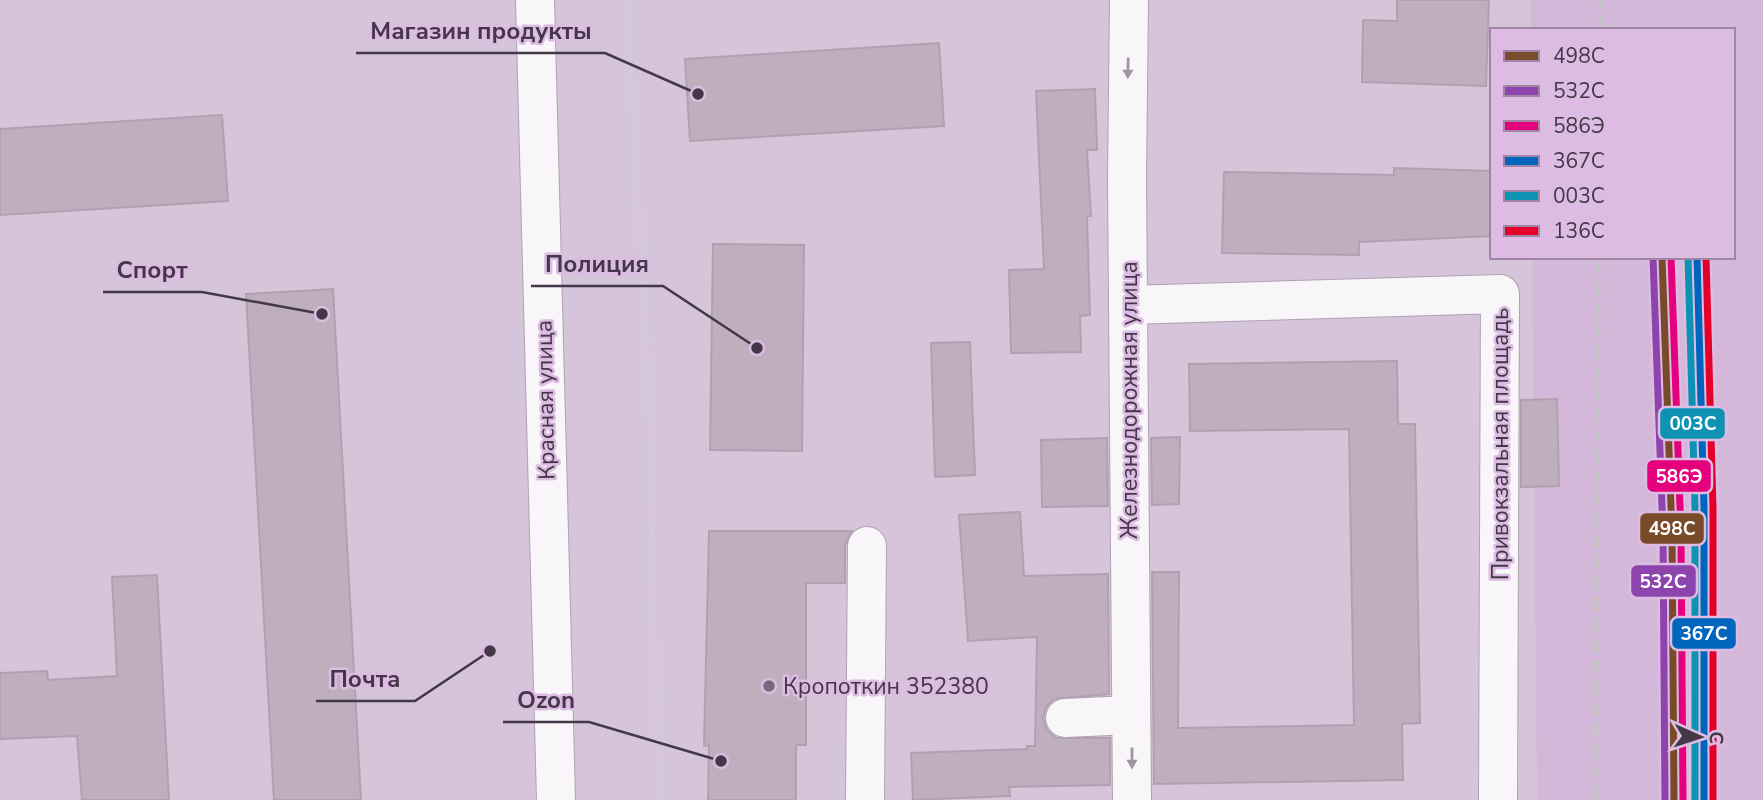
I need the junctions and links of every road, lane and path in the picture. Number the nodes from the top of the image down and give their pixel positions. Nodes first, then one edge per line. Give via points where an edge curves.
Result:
1 (535, 0) edge
2 (626, 0) edge
3 (1129, 0) edge
4 (1128, 305) junction
5 (867, 547) dead end
6 (1131, 715) junction
7 (1065, 718) dead end
8 (556, 800) edge
9 (659, 800) edge
10 (865, 800) edge
11 (1132, 800) edge
12 (1498, 800) edge

1 - 8 street, Красная улица
2 - 9 path via 647,338
3 -> 4 street, Железнодорожная улица
4 - 6 street, Железнодорожная улица
4 - 12 street, Привокзальная площадь via 1500,293
5 - 10 street
6 - 7 street
6 -> 11 street, Железнодорожная улица

